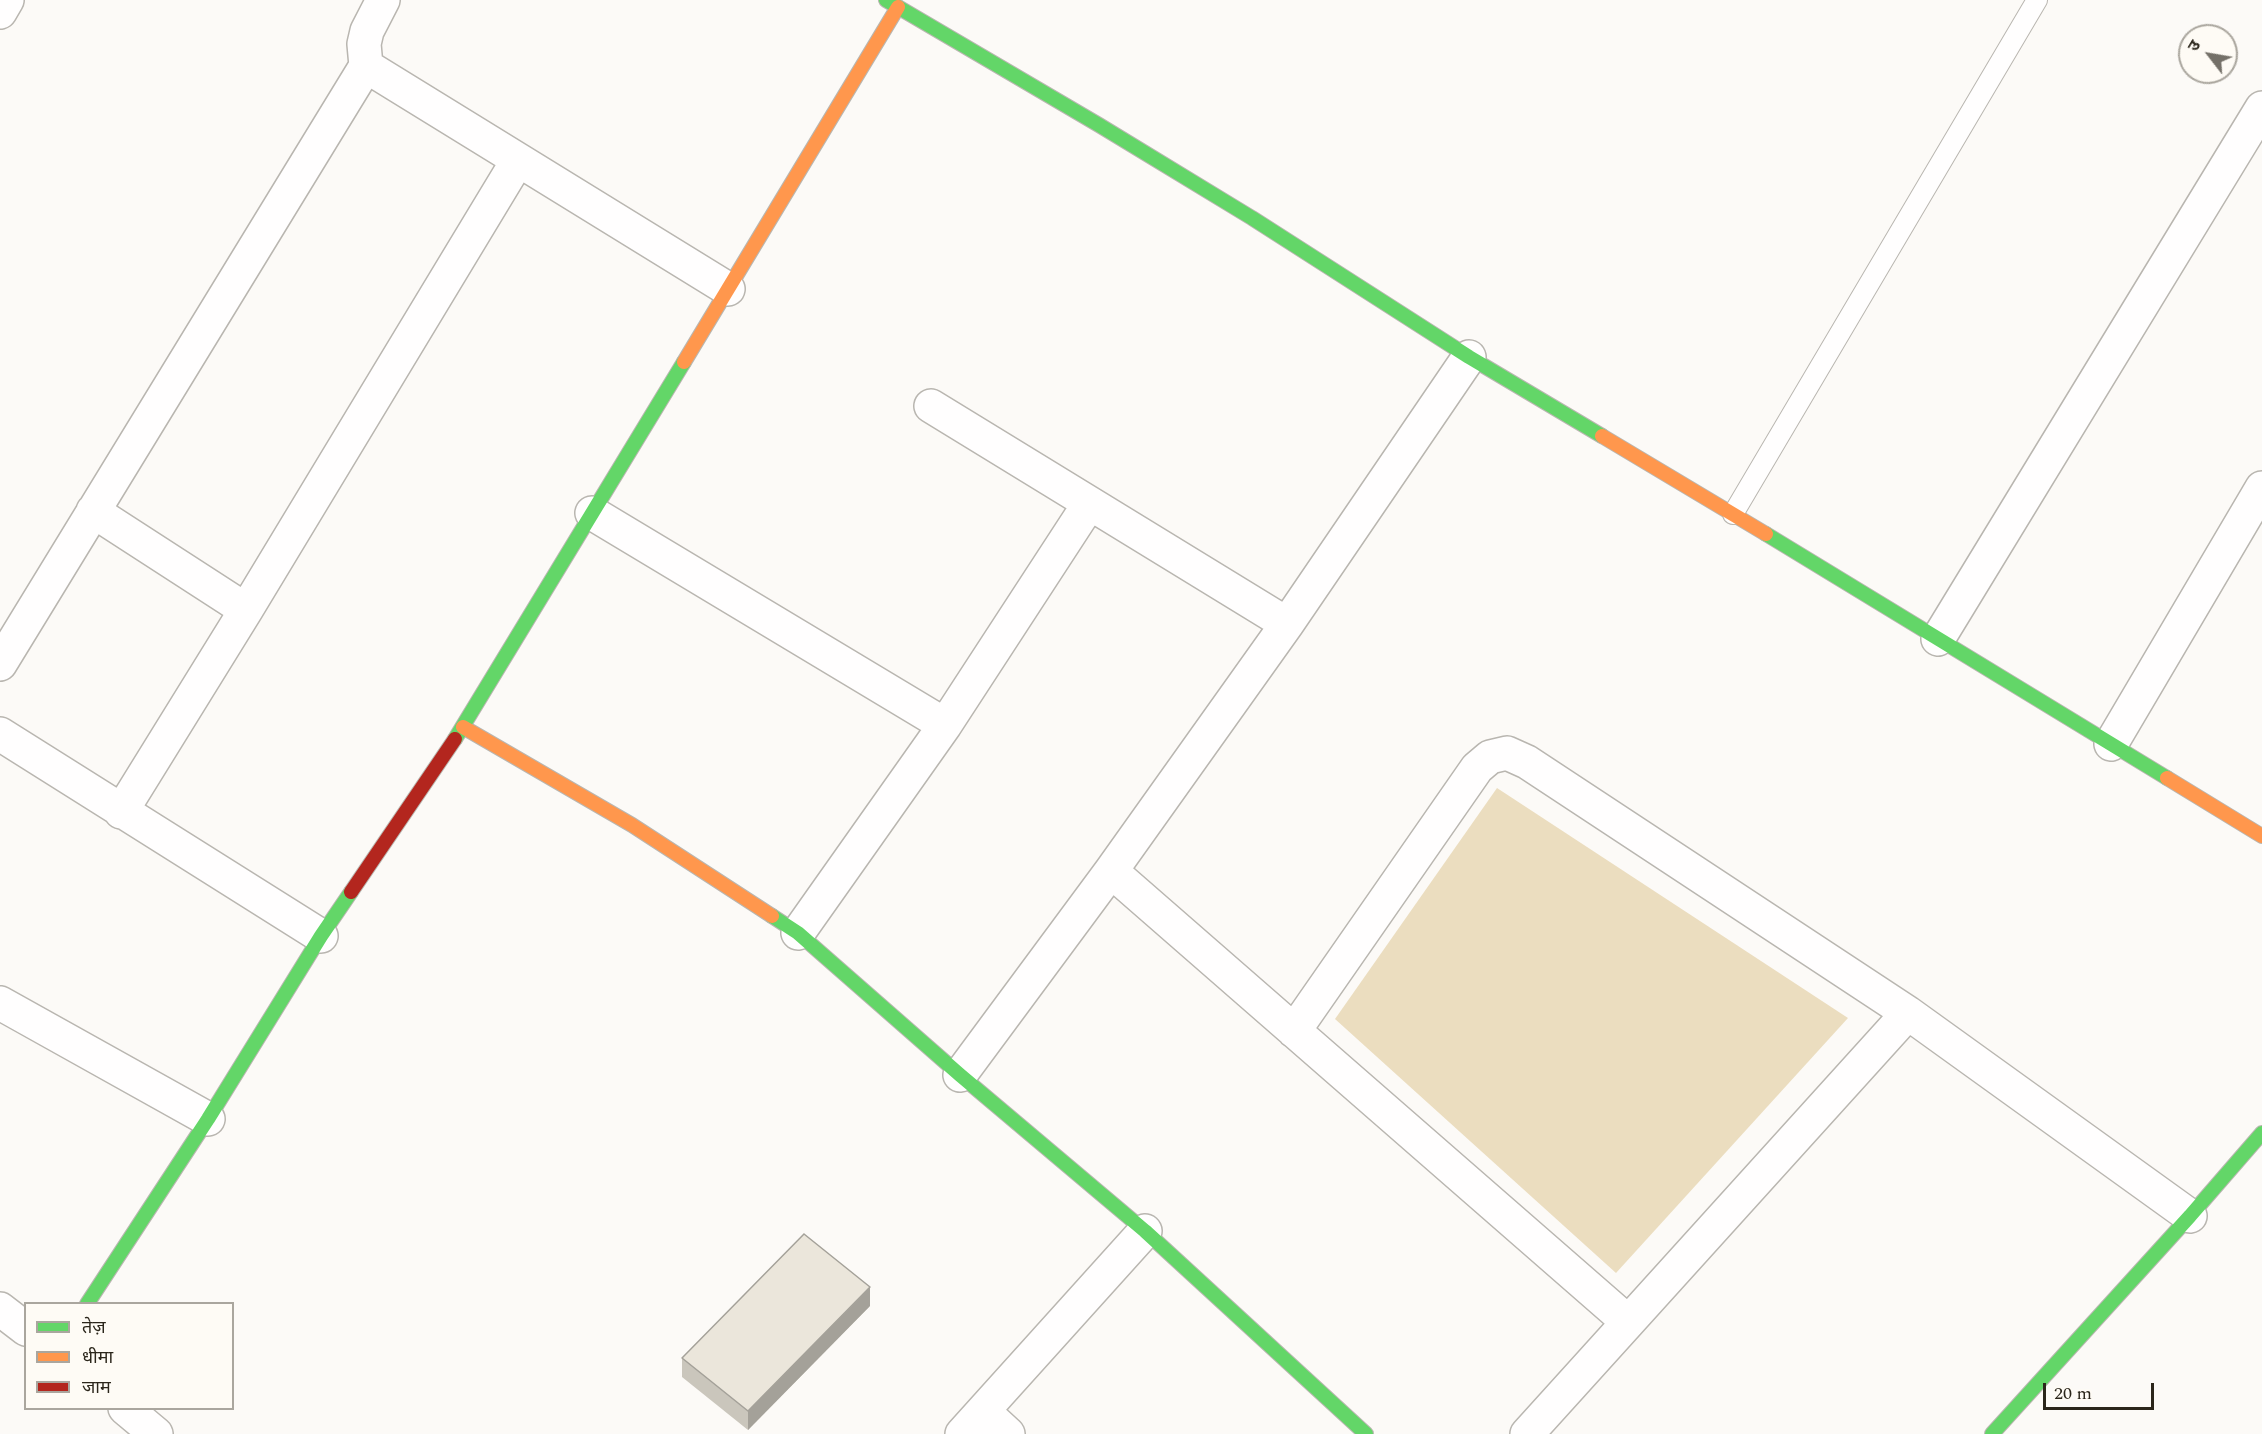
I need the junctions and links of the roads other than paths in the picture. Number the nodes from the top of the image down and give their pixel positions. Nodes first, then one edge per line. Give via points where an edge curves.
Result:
1 (7, 0) edge
2 (384, 0) edge
3 (2037, 0) edge
4 (892, 4) edge
5 (0, 12) edge
6 (366, 66) junction
7 (2262, 108) edge
8 (518, 160) junction
9 (728, 289) junction
10 (1469, 357) junction
11 (931, 406) dead end
12 (2262, 488) edge
13 (1089, 504) junction
14 (93, 512) junction
15 (592, 513) junction
16 (1733, 514) junction
17 (246, 610) junction
18 (1287, 624) junction
19 (1938, 639) junction
20 (0, 664) edge
21 (945, 725) junction
22 (463, 727) junction
23 (0, 734) edge
24 (2111, 744) junction
25 (121, 812) junction
26 (2262, 836) edge
27 (1111, 871) junction
28 (798, 933) junction
29 (321, 936) junction
30 (0, 1003) edge
31 (1908, 1013) junction
32 (1294, 1031) junction
33 (960, 1075) junction
34 (208, 1119) junction
35 (2262, 1133) edge
36 (2190, 1216) junction
37 (1145, 1232) junction
38 (88, 1302) edge
39 (0, 1309) edge
40 (1628, 1322) junction
41 (24, 1327) edge
42 (127, 1410) edge
43 (972, 1422) edge
44 (156, 1434) edge
45 (1008, 1434) edge
46 (1366, 1434) edge
47 (1527, 1434) edge
48 (1992, 1434) edge

1 - 5 street
2 - 6 street via 364,44
3 - 16 lane
4 - 9 street
4 - 10 street via 1252,218
6 - 8 street
6 - 14 street
7 - 19 street
8 - 9 street
8 - 17 street
9 - 15 street
10 - 16 street
10 - 18 street
11 - 13 street
12 - 24 street
13 - 18 street
13 - 21 street
14 - 17 street
14 - 20 street
15 - 21 street
15 - 22 street
16 - 19 street
17 - 25 street
18 - 27 street
19 - 24 street
21 - 28 street
22 - 28 street via 632,825
22 - 29 street
23 - 25 street
24 - 26 street
25 - 29 street
27 - 32 street
27 - 33 street
28 - 33 street
29 - 34 street
30 - 34 street
31 - 32 street via 1527,762 1507,753 1490,757 1477,768
31 - 36 street
31 - 40 street
32 - 40 street
33 - 37 street
34 - 38 street
35 - 36 street
36 - 48 street
37 - 43 street
37 - 46 street
39 - 41 street
40 - 47 street
42 - 44 street
43 - 45 street

